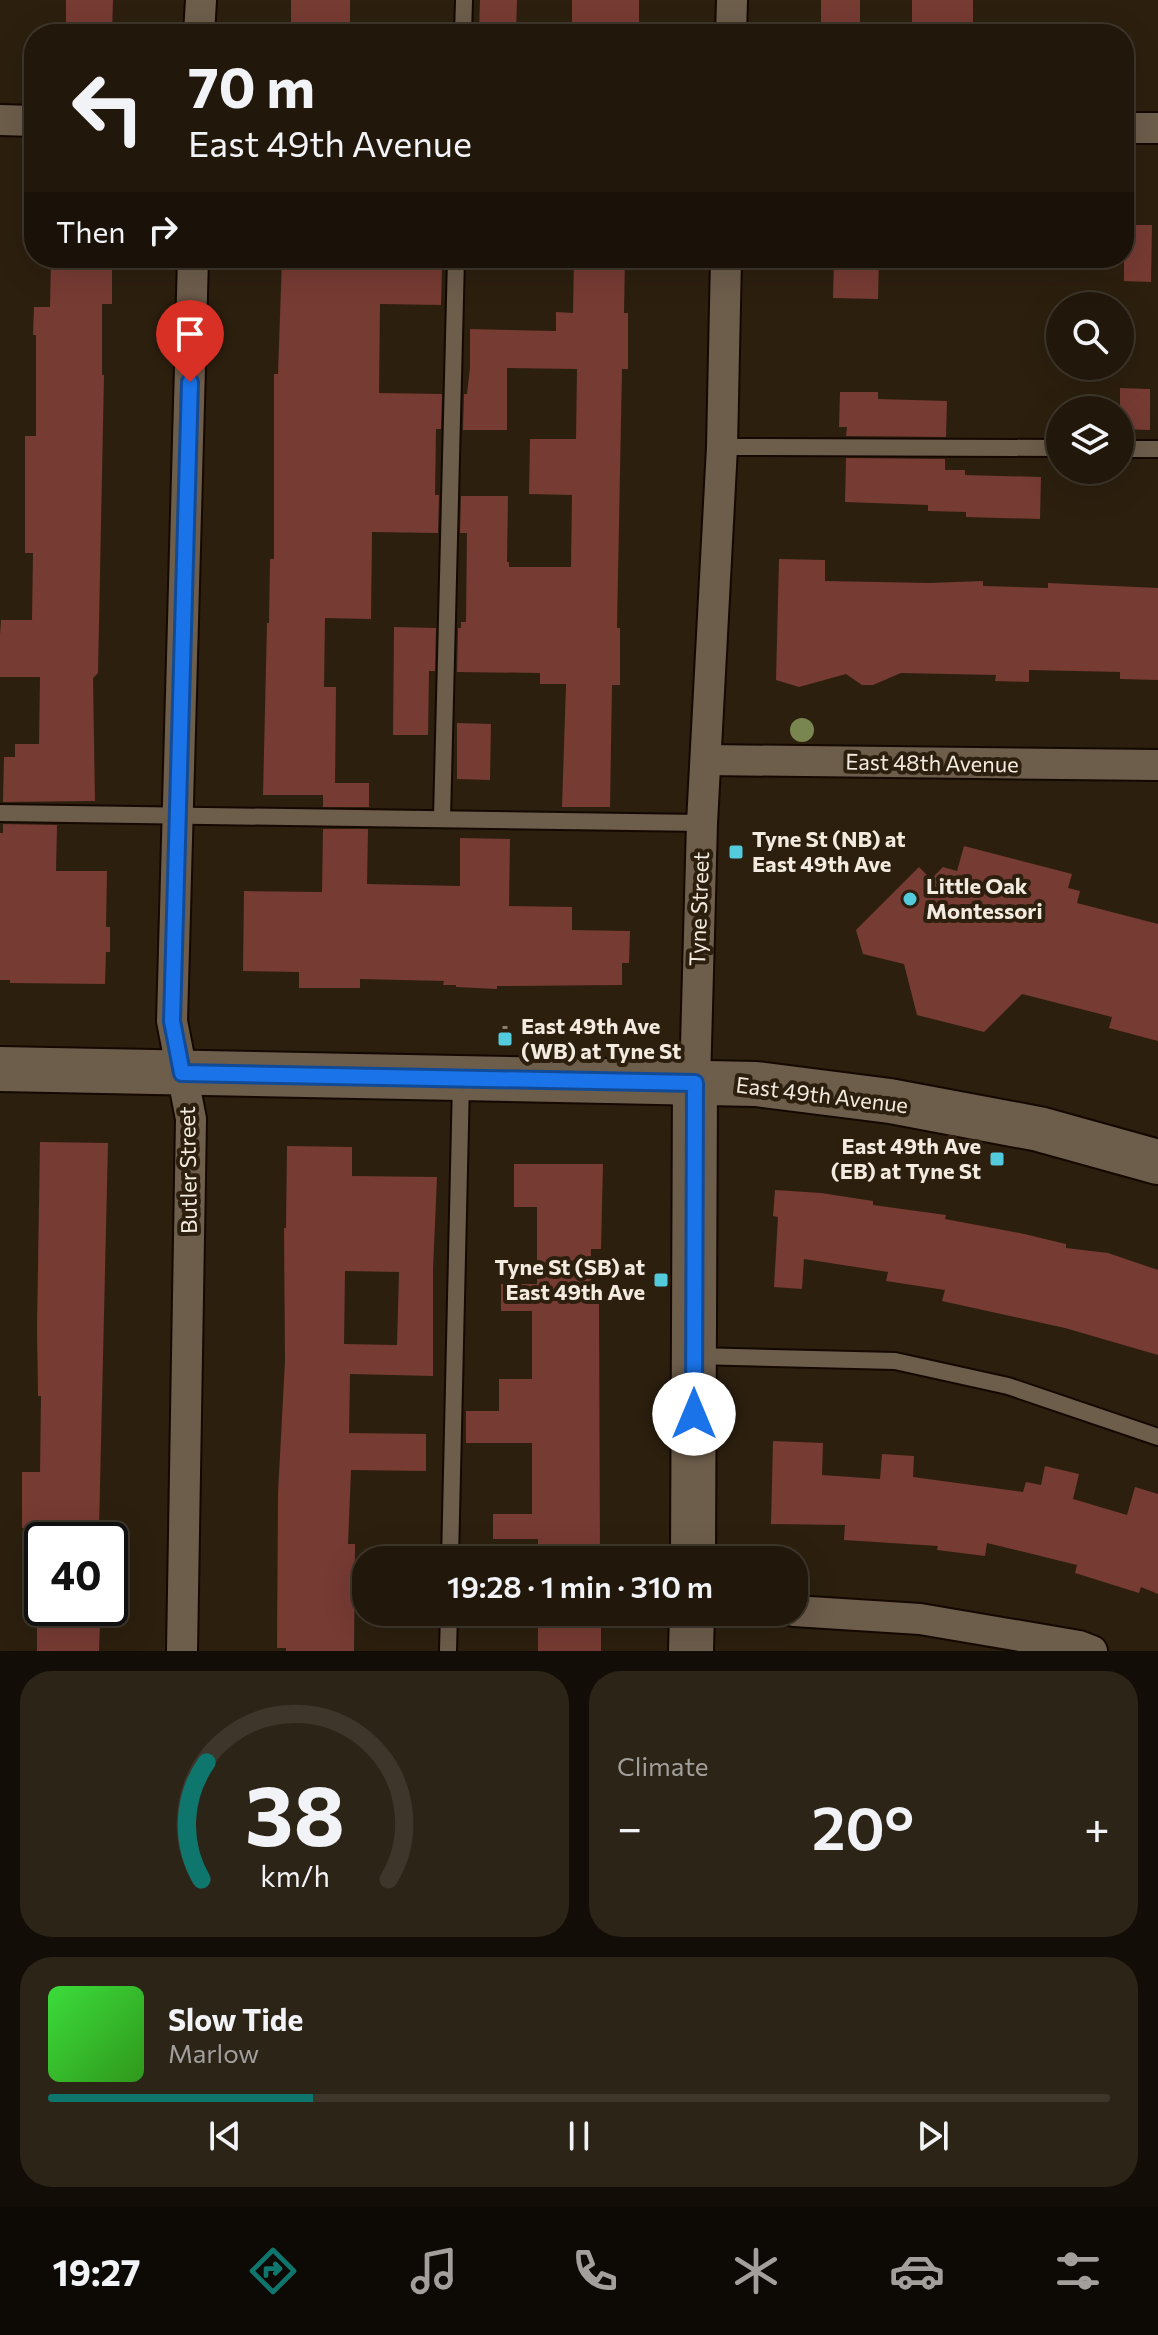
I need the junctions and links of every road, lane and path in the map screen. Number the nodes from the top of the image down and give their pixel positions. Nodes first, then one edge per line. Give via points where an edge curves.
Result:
1 (201, 0) edge
2 (464, 0) edge
3 (732, 0) edge
4 (200, 24) edge
5 (463, 24) edge
6 (731, 24) edge
7 (0, 120) edge
8 (24, 121) edge
9 (1134, 128) edge
10 (1158, 128) edge
11 (193, 268) edge
12 (456, 268) edge
13 (726, 268) edge
14 (722, 447) junction
15 (1046, 448) edge
16 (1134, 449) edge
17 (1158, 449) edge
18 (706, 760) junction
19 (1158, 765) edge
20 (0, 813) edge
21 (178, 816) junction
22 (442, 818) junction
23 (702, 823) junction
24 (505, 1026) dead end
25 (505, 1039) dead end
26 (0, 1069) edge
27 (182, 1073) junction
28 (461, 1078) junction
29 (695, 1083) junction
30 (1158, 1162) edge
31 (694, 1356) junction
32 (1158, 1437) edge
33 (450, 1546) edge
34 (693, 1546) edge
35 (808, 1612) edge
36 (449, 1626) edge
37 (692, 1626) edge
38 (182, 1651) edge
39 (448, 1651) edge
40 (691, 1651) edge
41 (1092, 1651) edge

1 - 4 street
2 - 5 lane
3 - 6 street
7 - 8 street
9 - 10 street
11 - 21 street, Butler Street
12 - 22 lane
13 - 14 street, Tyne Street
14 - 15 lane
14 - 18 street, Tyne Street
16 - 17 lane
18 - 19 street, East 48th Avenue
18 - 23 street, Tyne Street
20 - 21 lane
21 - 22 lane
21 - 27 street, Butler Street via 172,1021
22 - 23 lane
23 - 29 street, Tyne Street
24 - 25 path
26 - 27 street, East 49th Avenue
27 - 28 street, East 49th Avenue
27 - 38 street, Butler Street via 191,1119
28 - 29 street, East 49th Avenue
28 - 33 lane
29 - 30 street, East 49th Avenue via 756,1084 890,1101 1039,1129
29 - 31 street, Tyne Street
31 - 32 lane via 895,1361 1008,1386
31 - 34 street, Tyne Street
35 - 41 street via 920,1619
36 - 39 lane
37 - 40 street

